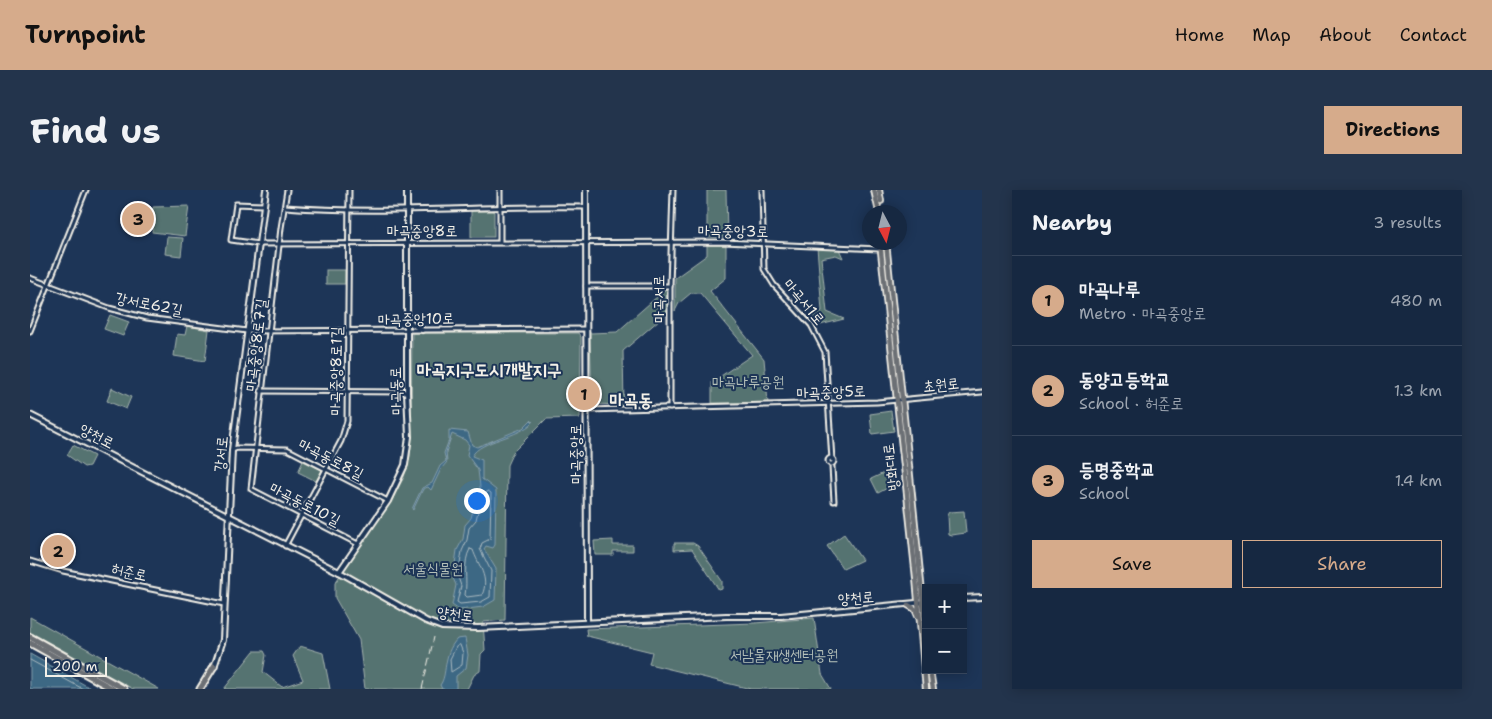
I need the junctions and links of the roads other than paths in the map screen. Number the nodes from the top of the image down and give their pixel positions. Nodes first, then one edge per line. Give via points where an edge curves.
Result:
1 (86, 190) edge
2 (266, 190) edge
3 (287, 190) edge
4 (349, 190) edge
5 (407, 190) edge
6 (500, 190) edge
7 (586, 190) edge
8 (673, 190) edge
9 (762, 190) edge
10 (874, 190) edge
11 (879, 190) edge
12 (264, 205) junction
13 (879, 205) edge
14 (880, 205) edge
15 (501, 206) junction
16 (285, 207) junction
17 (586, 207) junction
18 (408, 210) junction
19 (348, 211) junction
20 (348, 242) junction
21 (407, 242) junction
22 (500, 242) junction
23 (586, 242) junction
24 (671, 242) junction
25 (762, 242) junction
26 (259, 244) junction
27 (279, 244) junction
28 (862, 247) edge
29 (879, 250) edge
30 (887, 250) edge
31 (30, 278) edge
32 (49, 286) junction
33 (586, 286) junction
34 (670, 286) junction
35 (407, 317) junction
36 (586, 329) junction
37 (349, 330) junction
38 (407, 330) junction
39 (422, 330) junction
40 (30, 331) edge
41 (247, 331) junction
42 (269, 332) junction
43 (262, 391) junction
44 (348, 392) junction
45 (407, 392) junction
46 (982, 392) edge
47 (899, 401) junction
48 (828, 404) junction
49 (670, 408) junction
50 (587, 410) junction
51 (30, 415) edge
52 (255, 448) junction
53 (232, 450) junction
54 (833, 460) dead end
55 (832, 467) dead end
56 (327, 469) junction
57 (388, 501) junction
58 (834, 501) dead end
59 (302, 514) junction
60 (228, 517) junction
61 (358, 544) junction
62 (285, 546) junction
63 (30, 560) edge
64 (339, 572) junction
65 (982, 597) edge
66 (967, 598) edge
67 (917, 603) edge
68 (224, 604) junction
69 (920, 619) junction
70 (587, 622) junction
71 (925, 629) edge
72 (30, 637) edge
73 (30, 643) edge
74 (214, 666) joint
75 (931, 674) edge
76 (88, 675) junction
77 (106, 689) edge
78 (113, 689) edge
79 (124, 689) edge
80 (201, 689) edge
81 (926, 689) edge
82 (933, 689) edge

1 - 32 street
2 - 12 main road, 강서로
3 - 16 street, 마곡중앙8로7길
4 - 19 street, 마곡중앙8로1길
5 - 18 main road, 마곡동로
6 - 15 street
7 - 17 main road, 마곡중앙로
8 - 24 street, 마곡서로
9 - 25 street, 마곡서1로
10 - 13 main road
11 - 14 main road
12 - 26 main road, 강서로
12 - 26 street via 236,204 231,240
15 - 17 street
15 - 18 street
15 - 22 street
16 - 19 street
16 - 27 street, 마곡중앙8로7길
17 - 23 main road, 마곡중앙로
18 - 19 street
18 - 21 main road, 마곡동로
19 - 20 street, 마곡중앙8로1길
20 - 21 street, 마곡중앙8로
20 - 27 street, 마곡중앙8로
20 - 37 street, 마곡중앙8로1길
21 - 22 street, 마곡중앙8로
21 - 35 main road, 마곡동로
22 - 23 street, 마곡중앙8로
23 - 24 street, 마곡중앙3로
23 - 33 main road, 마곡중앙로
24 - 25 street, 마곡중앙3로
24 - 34 street, 마곡서로
25 - 28 street, 마곡중앙3로
25 - 48 street, 마곡서1로 via 766,273 811,325 822,343
26 - 27 street, 마곡중앙8로
26 - 41 main road, 강서로
27 - 42 street, 마곡중앙8로7길
29 - 47 main road, 방화대로
30 - 47 main road, 방화대로
31 - 32 street, 강서로62길
32 - 40 street
32 - 41 street, 강서로62길 via 147,318
33 - 34 street
33 - 36 main road, 마곡중앙로
34 - 49 street, 마곡서로
35 - 38 main road, 마곡동로
35 - 39 main road
36 - 39 street, 마곡중앙10로
36 - 50 main road, 마곡중앙로
37 - 38 street, 마곡중앙10로
37 - 42 street, 마곡중앙10로
37 - 44 street, 마곡중앙8로1길
38 - 39 street, 마곡중앙10로
38 - 45 main road, 마곡동로
41 - 42 street, 마곡중앙10로
41 - 53 main road, 강서로
42 - 43 street, 마곡중앙8로7길
43 - 44 street
43 - 52 street, 마곡중앙8로7길
44 - 45 street
44 - 56 street, 마곡중앙8로1길 via 345,430
45 - 57 main road, 마곡동로 via 409,437 405,465
46 - 47 street, 초원로
47 - 48 street, 마곡중앙5로
47 - 67 main road, 방화대로
48 - 49 street, 마곡중앙5로
48 - 54 street, 마곡서1로
49 - 50 street, 마곡중앙5로
50 - 70 main road, 마곡중앙로
51 - 60 main road, 양천로
52 - 53 street, 마곡동로8길
52 - 56 street, 마곡동로8길 via 287,449
52 - 59 street, 마곡동로10길 via 251,490
53 - 60 main road, 강서로
55 - 58 street
56 - 57 street, 마곡동로8길
56 - 59 street, 마곡중앙8로1길
57 - 61 main road, 마곡동로
59 - 61 street, 마곡동로10길
59 - 62 street, 마곡중앙8로1길
60 - 62 main road, 양천로
60 - 68 main road, 강서로
61 - 64 main road, 마곡동로
62 - 64 main road, 양천로
63 - 68 street, 허준로 via 64,571
64 - 70 main road, 양천로 via 442,627
65 - 66 main road
67 - 69 main road, 방화대로
67 - 69 main road via 915,609
67 - 70 main road, 양천로 via 781,616
67 - 71 main road, 방화대로
68 - 74 main road, 강서로 via 222,647
69 - 81 main road, 방화대로
72 - 79 highway
73 - 76 highway
74 - 80 highway
75 - 82 main road
76 - 77 highway
76 - 78 highway

